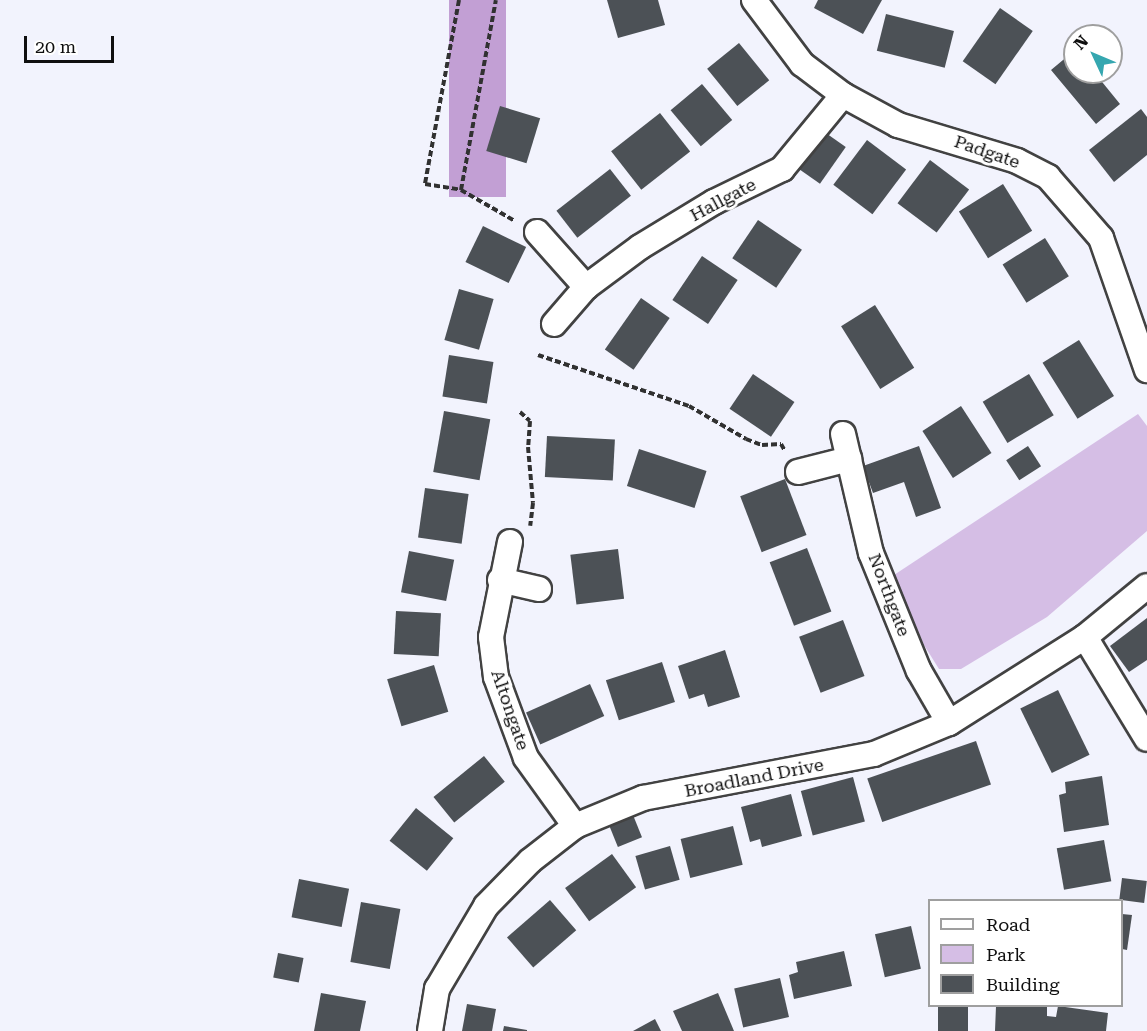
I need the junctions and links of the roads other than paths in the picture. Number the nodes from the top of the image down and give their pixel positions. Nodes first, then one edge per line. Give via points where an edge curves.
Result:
1 (754, 0) edge
2 (843, 95) junction
3 (537, 232) road end
4 (586, 287) junction
5 (554, 324) dead end
6 (1147, 370) edge
7 (843, 434) dead end
8 (849, 459) junction
9 (798, 472) road end
10 (510, 542) road end
11 (500, 580) junction
12 (1147, 586) edge
13 (539, 589) dead end
14 (1085, 637) junction
15 (950, 723) junction
16 (1147, 738) edge
17 (575, 826) junction
18 (430, 1031) edge

1 - 2 street, Padgate via 801,64
2 - 4 street, Hallgate via 782,169 705,208
2 - 6 street, Padgate via 898,125 1017,161 1048,177 1101,238
3 - 4 street
4 - 5 street, Hallgate
7 - 8 street, Northgate
8 - 9 street
8 - 15 street, Northgate via 872,553 919,671
10 - 11 street, Altongate
11 - 13 street
11 - 17 street, Altongate via 491,638 496,677 526,758
12 - 14 street, Broadland Drive
14 - 15 street, Broadland Drive
14 - 16 street
15 - 17 street, Broadland Drive via 874,754 643,798
17 - 18 street, Broadland Drive via 530,861 486,906 437,989

